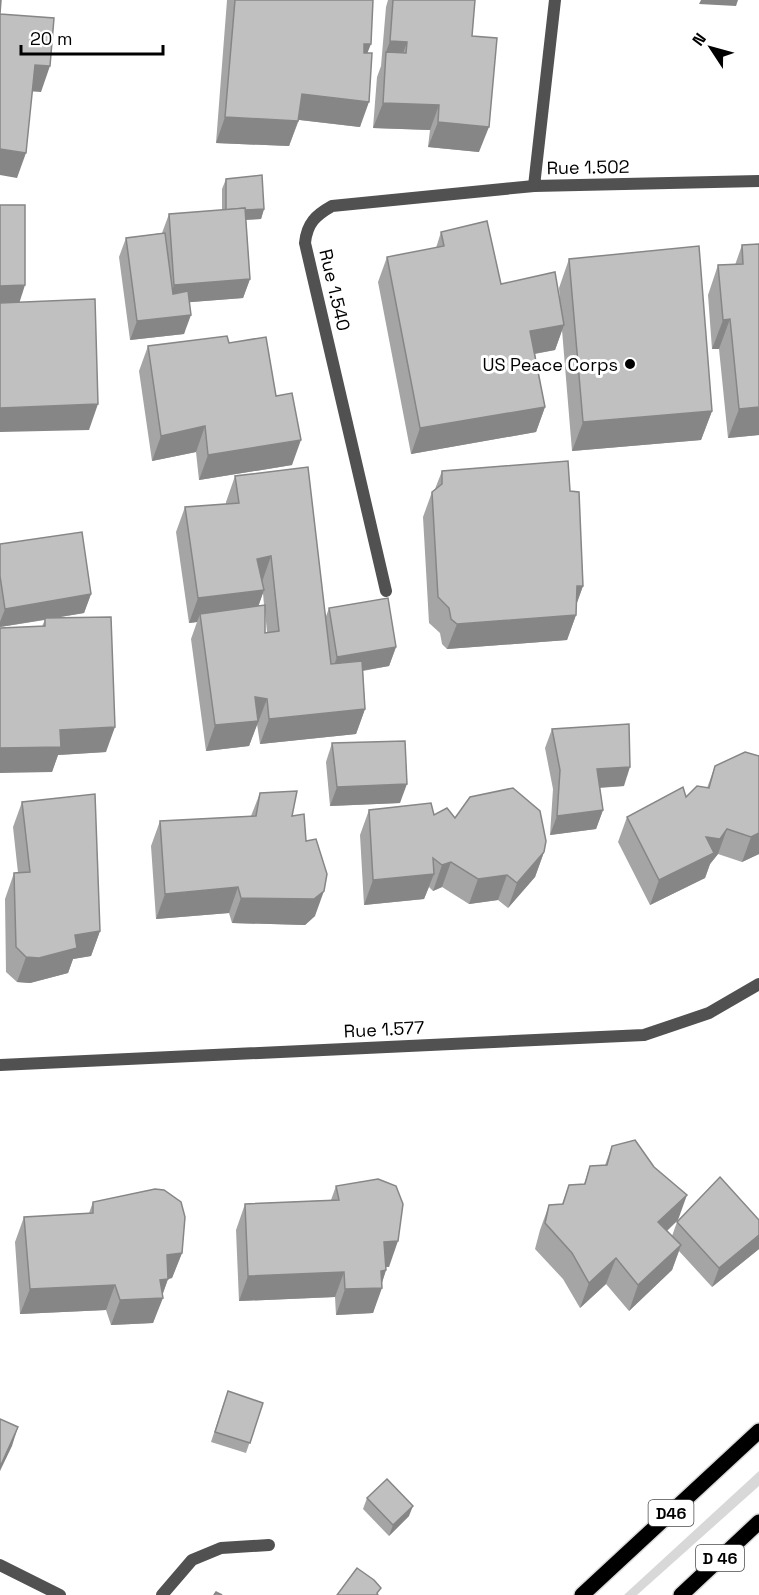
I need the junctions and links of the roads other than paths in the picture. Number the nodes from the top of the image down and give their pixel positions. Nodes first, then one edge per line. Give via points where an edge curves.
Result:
1 (555, 0) edge
2 (759, 181) edge
3 (534, 186) junction
4 (386, 591) dead end
5 (759, 984) edge
6 (0, 1065) edge
7 (759, 1431) edge
8 (759, 1522) edge
9 (269, 1545) dead end
10 (0, 1565) edge
11 (60, 1595) edge
12 (162, 1595) edge
13 (582, 1595) edge
14 (681, 1595) edge

1 - 3 street, Rue 1.502
2 - 3 street, Rue 1.502
3 - 4 street, Rue 1.540 via 332,206 316,215 306,230
5 - 6 street, Rue 1.577 via 709,1013 644,1035
7 - 13 main road, D46
8 - 14 main road, D 46
9 - 12 street via 221,1548 192,1560
10 - 11 street

